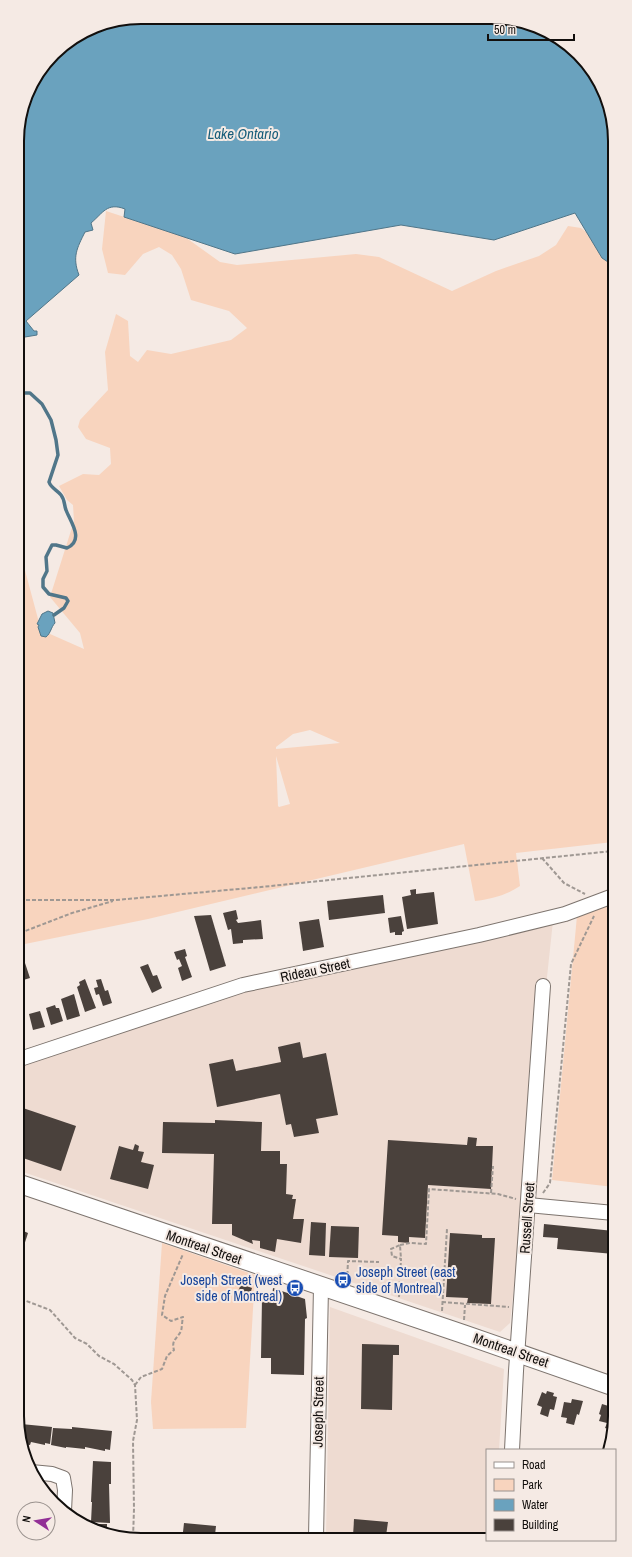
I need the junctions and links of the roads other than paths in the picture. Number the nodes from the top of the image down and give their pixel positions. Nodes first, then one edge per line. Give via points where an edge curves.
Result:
1 (608, 898) edge
2 (543, 986) dead end
3 (24, 1057) edge
4 (24, 1185) edge
5 (528, 1204) junction
6 (608, 1212) edge
7 (321, 1287) junction
8 (518, 1353) junction
9 (608, 1385) edge
10 (512, 1449) edge
11 (39, 1473) edge
12 (64, 1504) edge
13 (316, 1533) edge

1 - 3 street, Rideau Street via 565,914 479,935 243,985
2 - 5 street, Russell Street
4 - 7 main road, Montreal Street
5 - 6 street
5 - 8 street, Russell Street
7 - 8 main road, Montreal Street
7 - 13 street, Joseph Street
8 - 9 main road, Montreal Street
8 - 10 street, Russell Street
11 - 12 street via 63,1478

